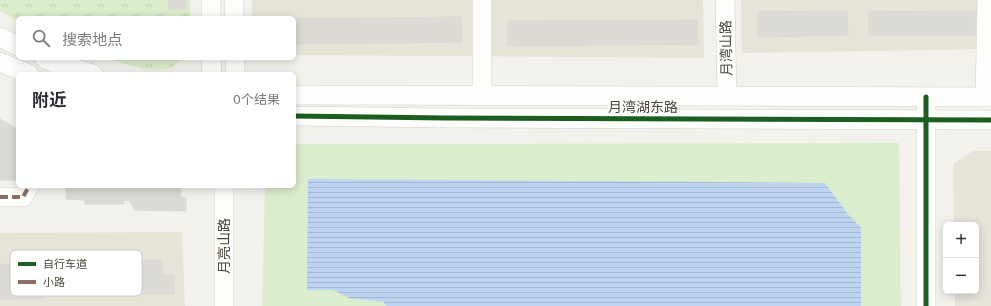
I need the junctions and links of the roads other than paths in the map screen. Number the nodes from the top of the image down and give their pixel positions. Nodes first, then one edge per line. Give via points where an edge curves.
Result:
1 (211, 0) edge
2 (234, 0) edge
3 (482, 0) edge
4 (725, 0) edge
5 (987, 0) edge
6 (211, 16) edge
7 (234, 16) edge
8 (0, 37) edge
9 (16, 45) edge
10 (48, 60) edge
11 (211, 60) edge
12 (235, 60) edge
13 (0, 62) edge
14 (24, 72) edge
15 (86, 72) edge
16 (212, 72) edge
17 (235, 72) edge
18 (296, 95) edge
19 (482, 95) junction
20 (727, 96) junction
21 (926, 97) junction
22 (988, 97) edge
23 (296, 116) edge
24 (926, 120) junction
25 (991, 120) edge
26 (28, 188) edge
27 (224, 188) edge
28 (0, 197) edge
29 (224, 306) edge
30 (926, 306) edge

1 - 6 street
2 - 7 street
3 - 19 street
4 - 20 street, 月湾山路
5 - 22 street
8 - 9 street
10 - 15 street
11 - 16 street
12 - 17 street
13 - 14 street
18 - 19 street, 月湾湖东路
19 - 20 street, 月湾湖东路
20 - 21 street, 月湾湖东路
21 - 22 street, 月湾湖东路
21 - 24 street
23 - 24 street, 月湾湖东路
24 - 25 street, 月湾湖东路
24 - 30 street
26 - 28 street via 23,197
27 - 29 street, 月亮山路

